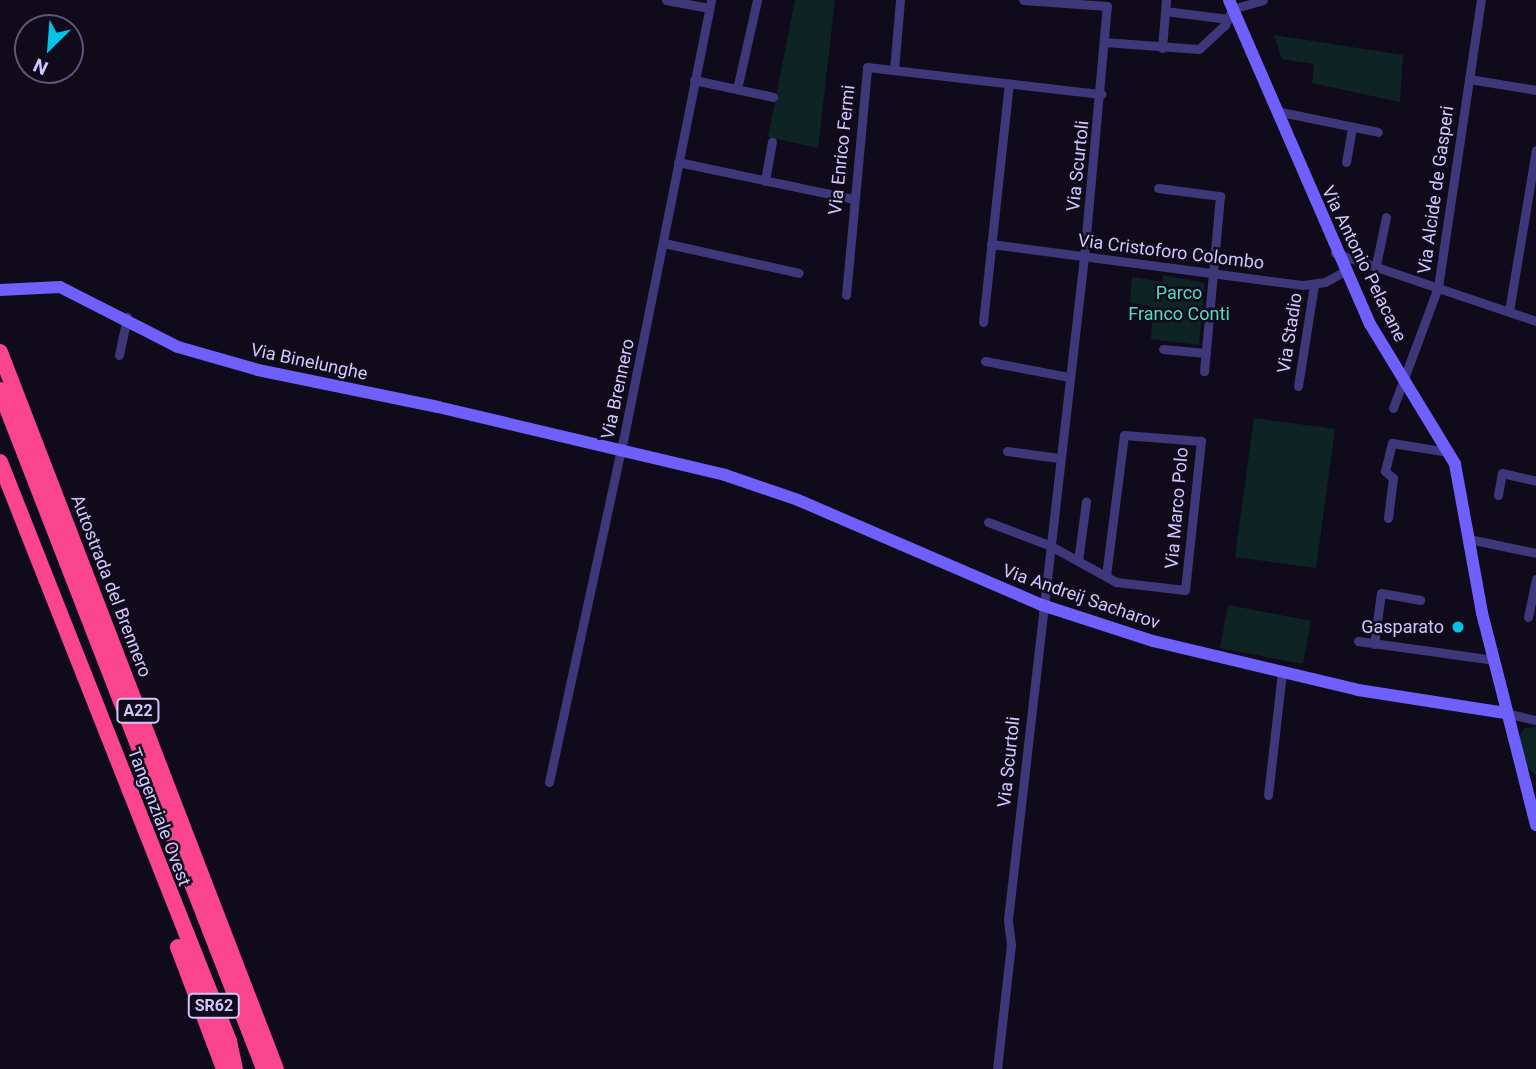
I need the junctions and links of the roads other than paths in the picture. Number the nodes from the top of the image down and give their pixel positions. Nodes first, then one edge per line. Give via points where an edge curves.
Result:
1 (666, 0) edge
2 (757, 0) edge
3 (900, 0) edge
4 (1023, 0) edge
5 (1166, 0) edge
6 (1263, 0) edge
7 (1481, 0) edge
8 (710, 4) edge
9 (1229, 9) edge
10 (1165, 11) junction
11 (1104, 42) junction
12 (1162, 48) junction
13 (894, 70) junction
14 (1469, 79) junction
15 (694, 80) junction
16 (1009, 83) junction
17 (737, 89) junction
18 (1536, 90) edge
19 (1101, 94) junction
20 (773, 97) dead end
21 (1276, 111) junction
22 (1352, 127) junction
23 (1378, 132) dead end
24 (772, 142) dead end
25 (1536, 150) edge
26 (678, 162) junction
27 (1346, 162) dead end
28 (765, 181) junction
29 (1158, 188) dead end
30 (853, 199) junction
31 (1386, 216) dead end
32 (664, 243) junction
33 (991, 244) junction
34 (1335, 253) junction
35 (1084, 257) junction
36 (1376, 265) junction
37 (1345, 271) junction
38 (799, 273) dead end
39 (1213, 273) junction
40 (1314, 285) junction
41 (1438, 286) junction
42 (0, 290) edge
43 (846, 295) dead end
44 (1508, 311) junction
45 (127, 317) junction
46 (1536, 321) edge
47 (983, 322) dead end
48 (1163, 349) dead end
49 (0, 352) edge
50 (1206, 353) junction
51 (119, 355) dead end
52 (985, 361) dead end
53 (1204, 371) dead end
54 (1069, 377) junction
55 (1403, 380) junction
56 (1298, 386) dead end
57 (0, 390) edge
58 (1394, 408) dead end
59 (622, 450) junction
60 (1007, 450) dead end
61 (1450, 452) junction
62 (1059, 458) junction
63 (0, 461) edge
64 (1536, 481) edge
65 (0, 488) edge
66 (1498, 495) dead end
67 (1086, 502) dead end
68 (1388, 518) dead end
69 (988, 522) dead end
70 (1469, 539) junction
71 (1049, 545) junction
72 (1536, 552) edge
73 (1078, 561) junction
74 (1106, 576) junction
75 (1536, 579) edge
76 (1420, 600) dead end
77 (1042, 605) junction
78 (1528, 617) dead end
79 (1357, 641) dead end
80 (1374, 644) junction
81 (1495, 660) junction
82 (1282, 672) junction
83 (1505, 713) junction
84 (1536, 720) edge
85 (549, 782) dead end
86 (1268, 795) dead end
87 (1536, 825) edge
88 (224, 1069) edge
89 (237, 1069) edge
90 (264, 1069) edge
91 (276, 1069) edge
92 (997, 1069) edge

1 - 8 street
2 - 17 street
3 - 13 street
4 - 11 street, Via Scurtoli via 1107,6
5 - 10 street
6 - 9 street
7 - 14 street, Via Alcide de Gasperi
8 - 15 street, Via Brennero
9 - 10 street
9 - 12 street via 1199,49
9 - 21 street, Via Antonio Pelacane
10 - 12 street
11 - 12 street
11 - 19 street, Via Scurtoli
13 - 16 street, Via Enrico Fermi
13 - 30 street, Via Enrico Fermi via 867,67
14 - 18 street
14 - 41 street, Via Alcide de Gasperi
15 - 17 street
15 - 26 street, Via Brennero
16 - 19 street, Via Enrico Fermi
16 - 33 street
17 - 20 street
19 - 35 street, Via Scurtoli
21 - 22 street
21 - 34 street, Via Antonio Pelacane
22 - 23 street
22 - 27 street
24 - 28 street
25 - 44 street
26 - 28 street
26 - 32 street, Via Brennero
28 - 30 street
29 - 39 street via 1220,196
30 - 43 street, Via Enrico Fermi
31 - 36 street
32 - 38 street
32 - 59 street, Via Brennero
33 - 35 street, Via Cristoforo Colombo
33 - 47 street
34 - 36 street
34 - 37 street, Via Antonio Pelacane
35 - 39 street, Via Cristoforo Colombo
35 - 54 street, Via Scurtoli
36 - 41 street
37 - 40 street
37 - 55 street, Via Antonio Pelacane
39 - 40 street, Via Cristoforo Colombo
39 - 50 street
40 - 56 street, Via Stadio
41 - 44 street
41 - 55 street, Via Alcide de Gasperi
42 - 45 street, Via Binelunghe via 60,287
44 - 46 street
45 - 51 street
45 - 59 street, Via Binelunghe via 178,346 258,370
48 - 50 street
49 - 91 highway, Autostrada del Brennero / A22
50 - 53 street
52 - 54 street
54 - 62 street, Via Scurtoli
55 - 58 street, Via Alcide de Gasperi
55 - 61 street, Via Antonio Pelacane
57 - 90 highway, Autostrada del Brennero / A22
59 - 77 street, Via Andreij Sacharov via 724,474 798,500
59 - 85 street, Via Brennero
60 - 62 street
61 - 68 street via 1392,443 1385,471 1393,478
61 - 70 street, Via Antonio Pelacane
62 - 71 street, Via Scurtoli
63 - 89 highway, Tangenziale Ovest / SR62
64 - 66 street via 1502,473
65 - 88 highway, Tangenziale Ovest / SR62
67 - 73 street
69 - 71 street, Via Marco Polo
70 - 72 street
70 - 81 street, Via Antonio Pelacane
71 - 73 street, Via Marco Polo
71 - 77 street, Via Scurtoli
73 - 74 street, Via Marco Polo
74 - 74 street, Via Marco Polo via 1116,582 1185,590 1201,442 1124,435
75 - 78 street
76 - 80 street via 1381,593
77 - 82 street, Via Andreij Sacharov via 1153,642
77 - 92 street, Via Scurtoli via 1007,919 1011,945
79 - 80 street
80 - 81 street
81 - 83 street, Via Antonio Pelacane
82 - 83 street, Via Andreij Sacharov
82 - 86 street
83 - 84 street
83 - 87 street, Via Antonio Pelacane

